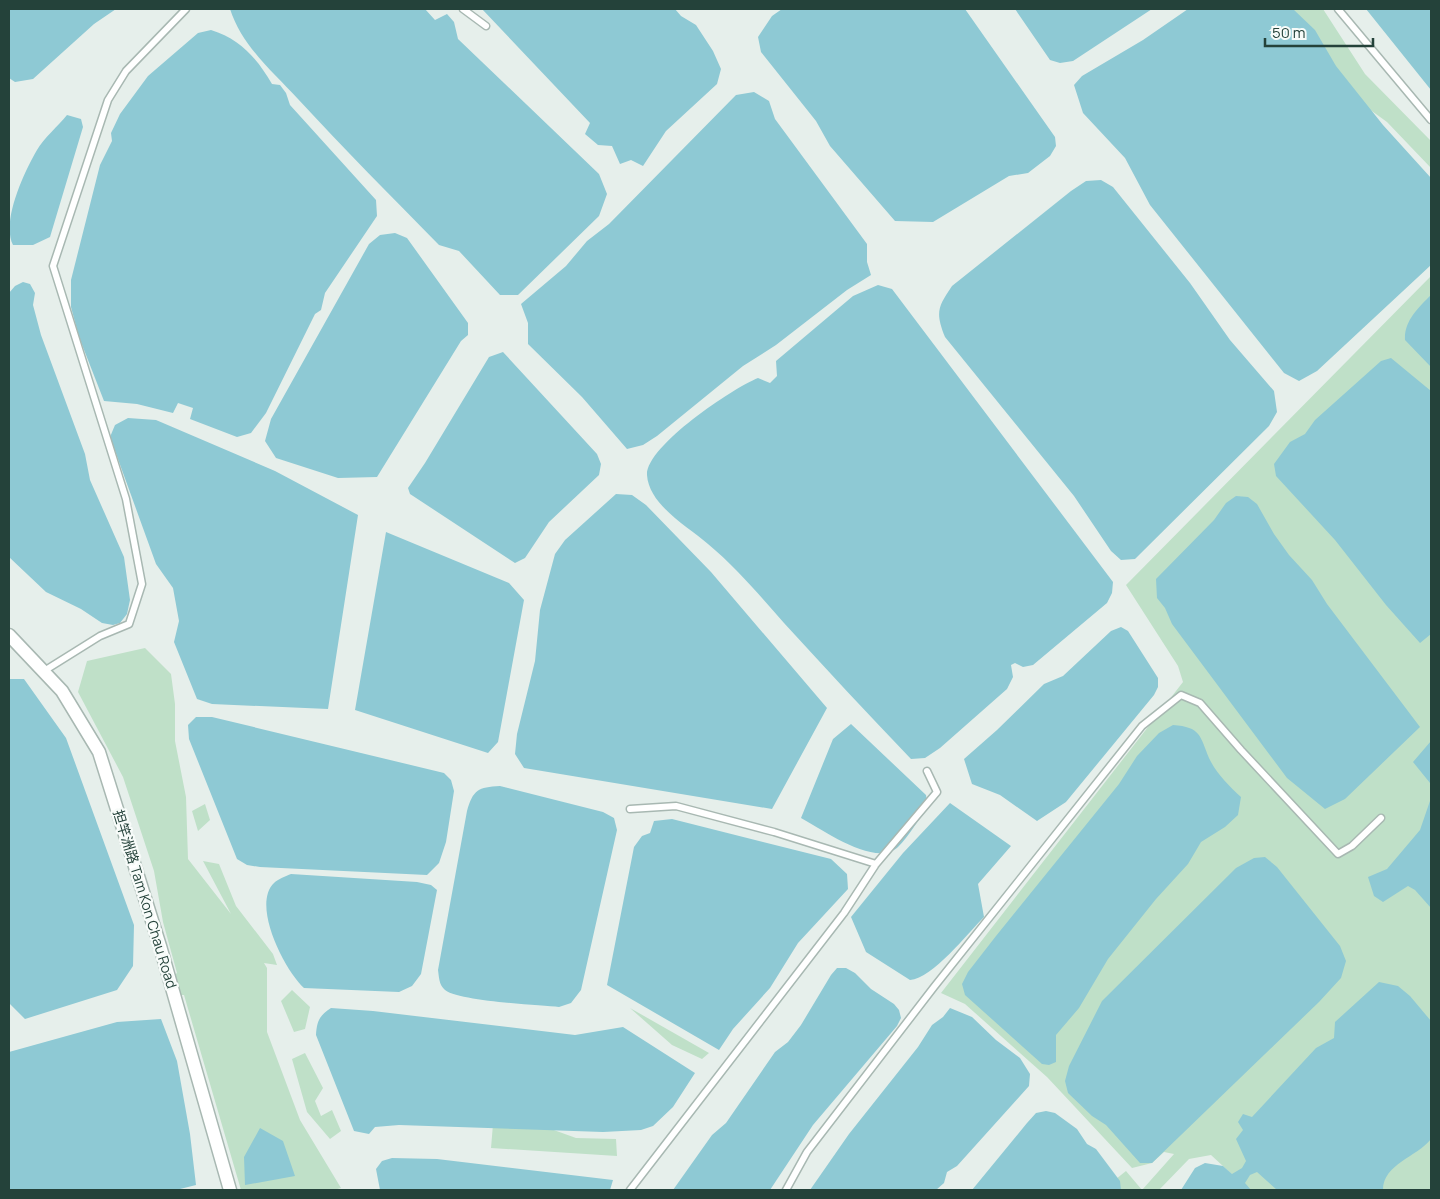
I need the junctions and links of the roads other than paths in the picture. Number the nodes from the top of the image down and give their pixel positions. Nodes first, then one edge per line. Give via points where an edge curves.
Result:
1 (186, 9) edge
2 (463, 9) edge
3 (1338, 9) edge
4 (486, 26) dead end
5 (1431, 120) edge
6 (9, 635) edge
7 (44, 671) junction
8 (928, 771) dead end
9 (630, 809) dead end
10 (1381, 818) dead end
11 (876, 864) junction
12 (230, 1190) edge
13 (630, 1190) edge
14 (786, 1190) edge

1 - 7 lane via 126,71 108,100 53,266 126,499 142,584 129,624 100,636
2 - 4 lane
3 - 5 lane
6 - 7 street, 担竿洲路 Tam Kon Chau Road
7 - 12 street, 担竿洲路 Tam Kon Chau Road via 62,692 99,752 160,946
8 - 11 lane via 937,792
9 - 11 lane via 676,806
10 - 14 lane via 1352,846 1338,854 1200,703 1181,695 1142,726 934,987 808,1152
11 - 13 lane via 838,920

